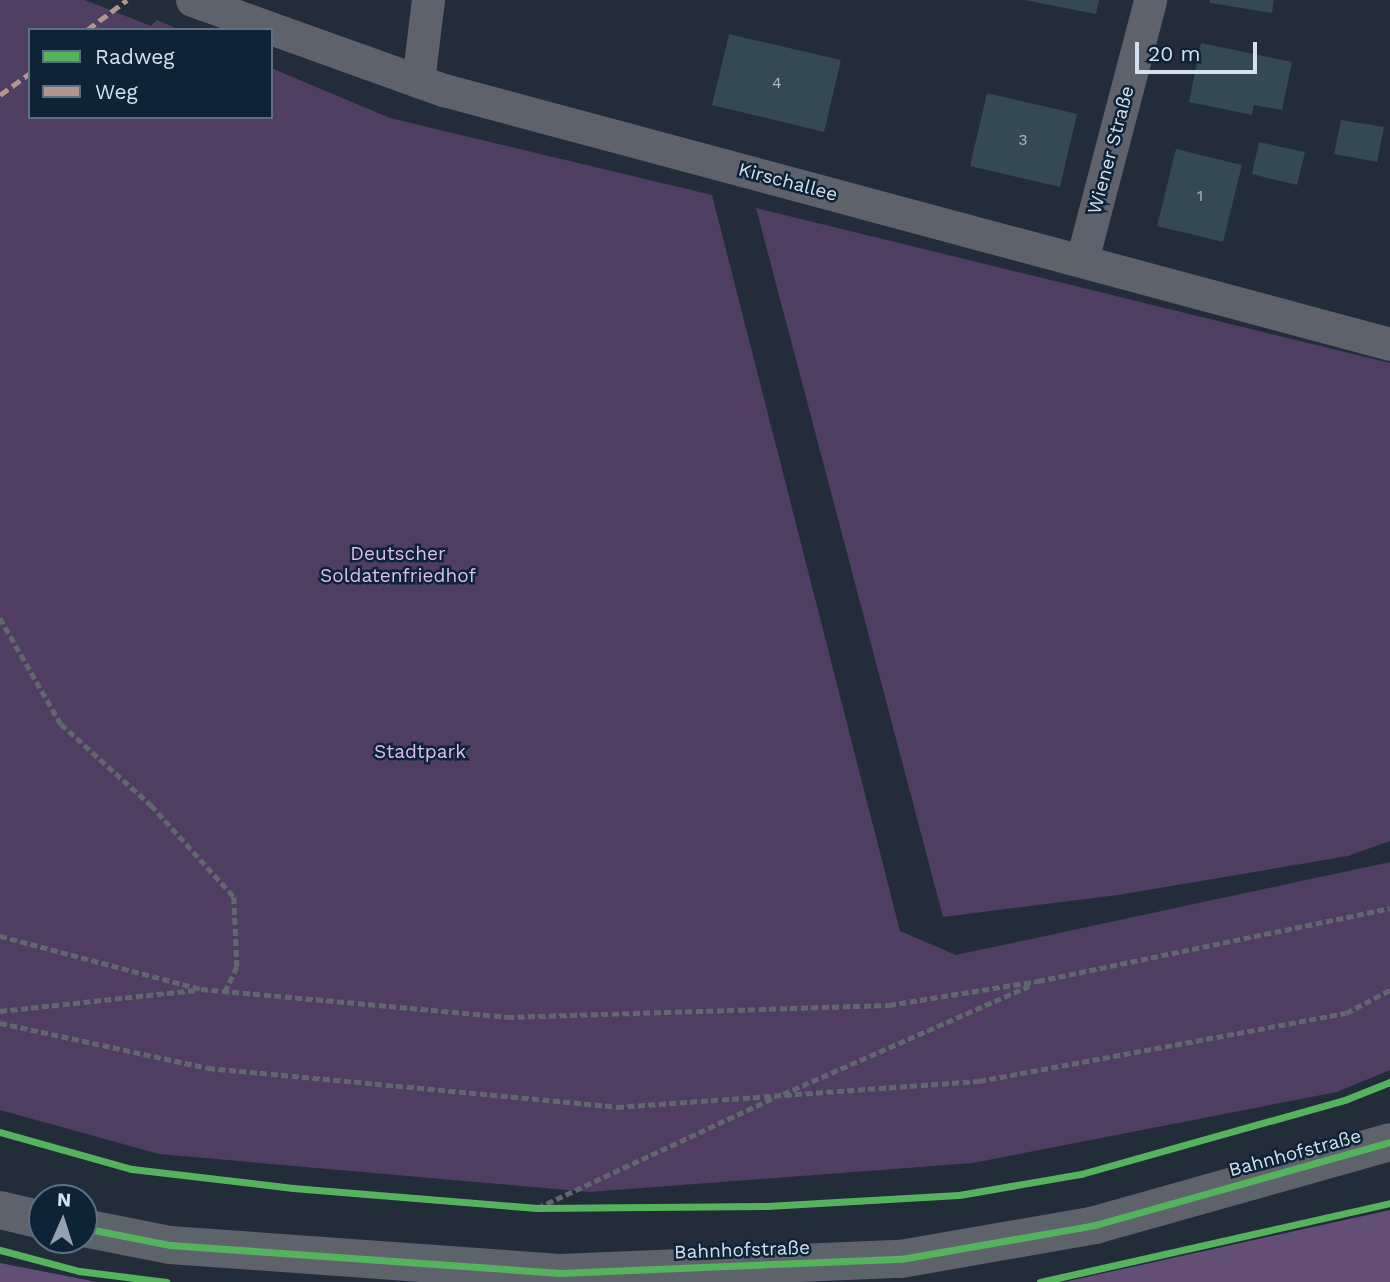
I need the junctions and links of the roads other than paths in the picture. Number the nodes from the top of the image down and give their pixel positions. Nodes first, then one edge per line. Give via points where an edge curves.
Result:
1 (192, 0) edge
2 (428, 0) edge
3 (1150, 0) edge
4 (270, 28) edge
5 (273, 29) edge
6 (418, 81) junction
7 (1082, 260) junction
8 (1390, 344) edge
9 (1390, 1142) edge
10 (0, 1210) edge
11 (28, 1217) edge
12 (98, 1231) edge

1 - 4 street, Kirschallee
2 - 6 street
3 - 7 street, Wiener Straße
5 - 6 street, Kirschallee
6 - 7 street, Kirschallee
7 - 8 street, Kirschallee
9 - 12 street, Bahnhofstraße via 1095,1225 901,1259 560,1273 170,1245
10 - 11 street

